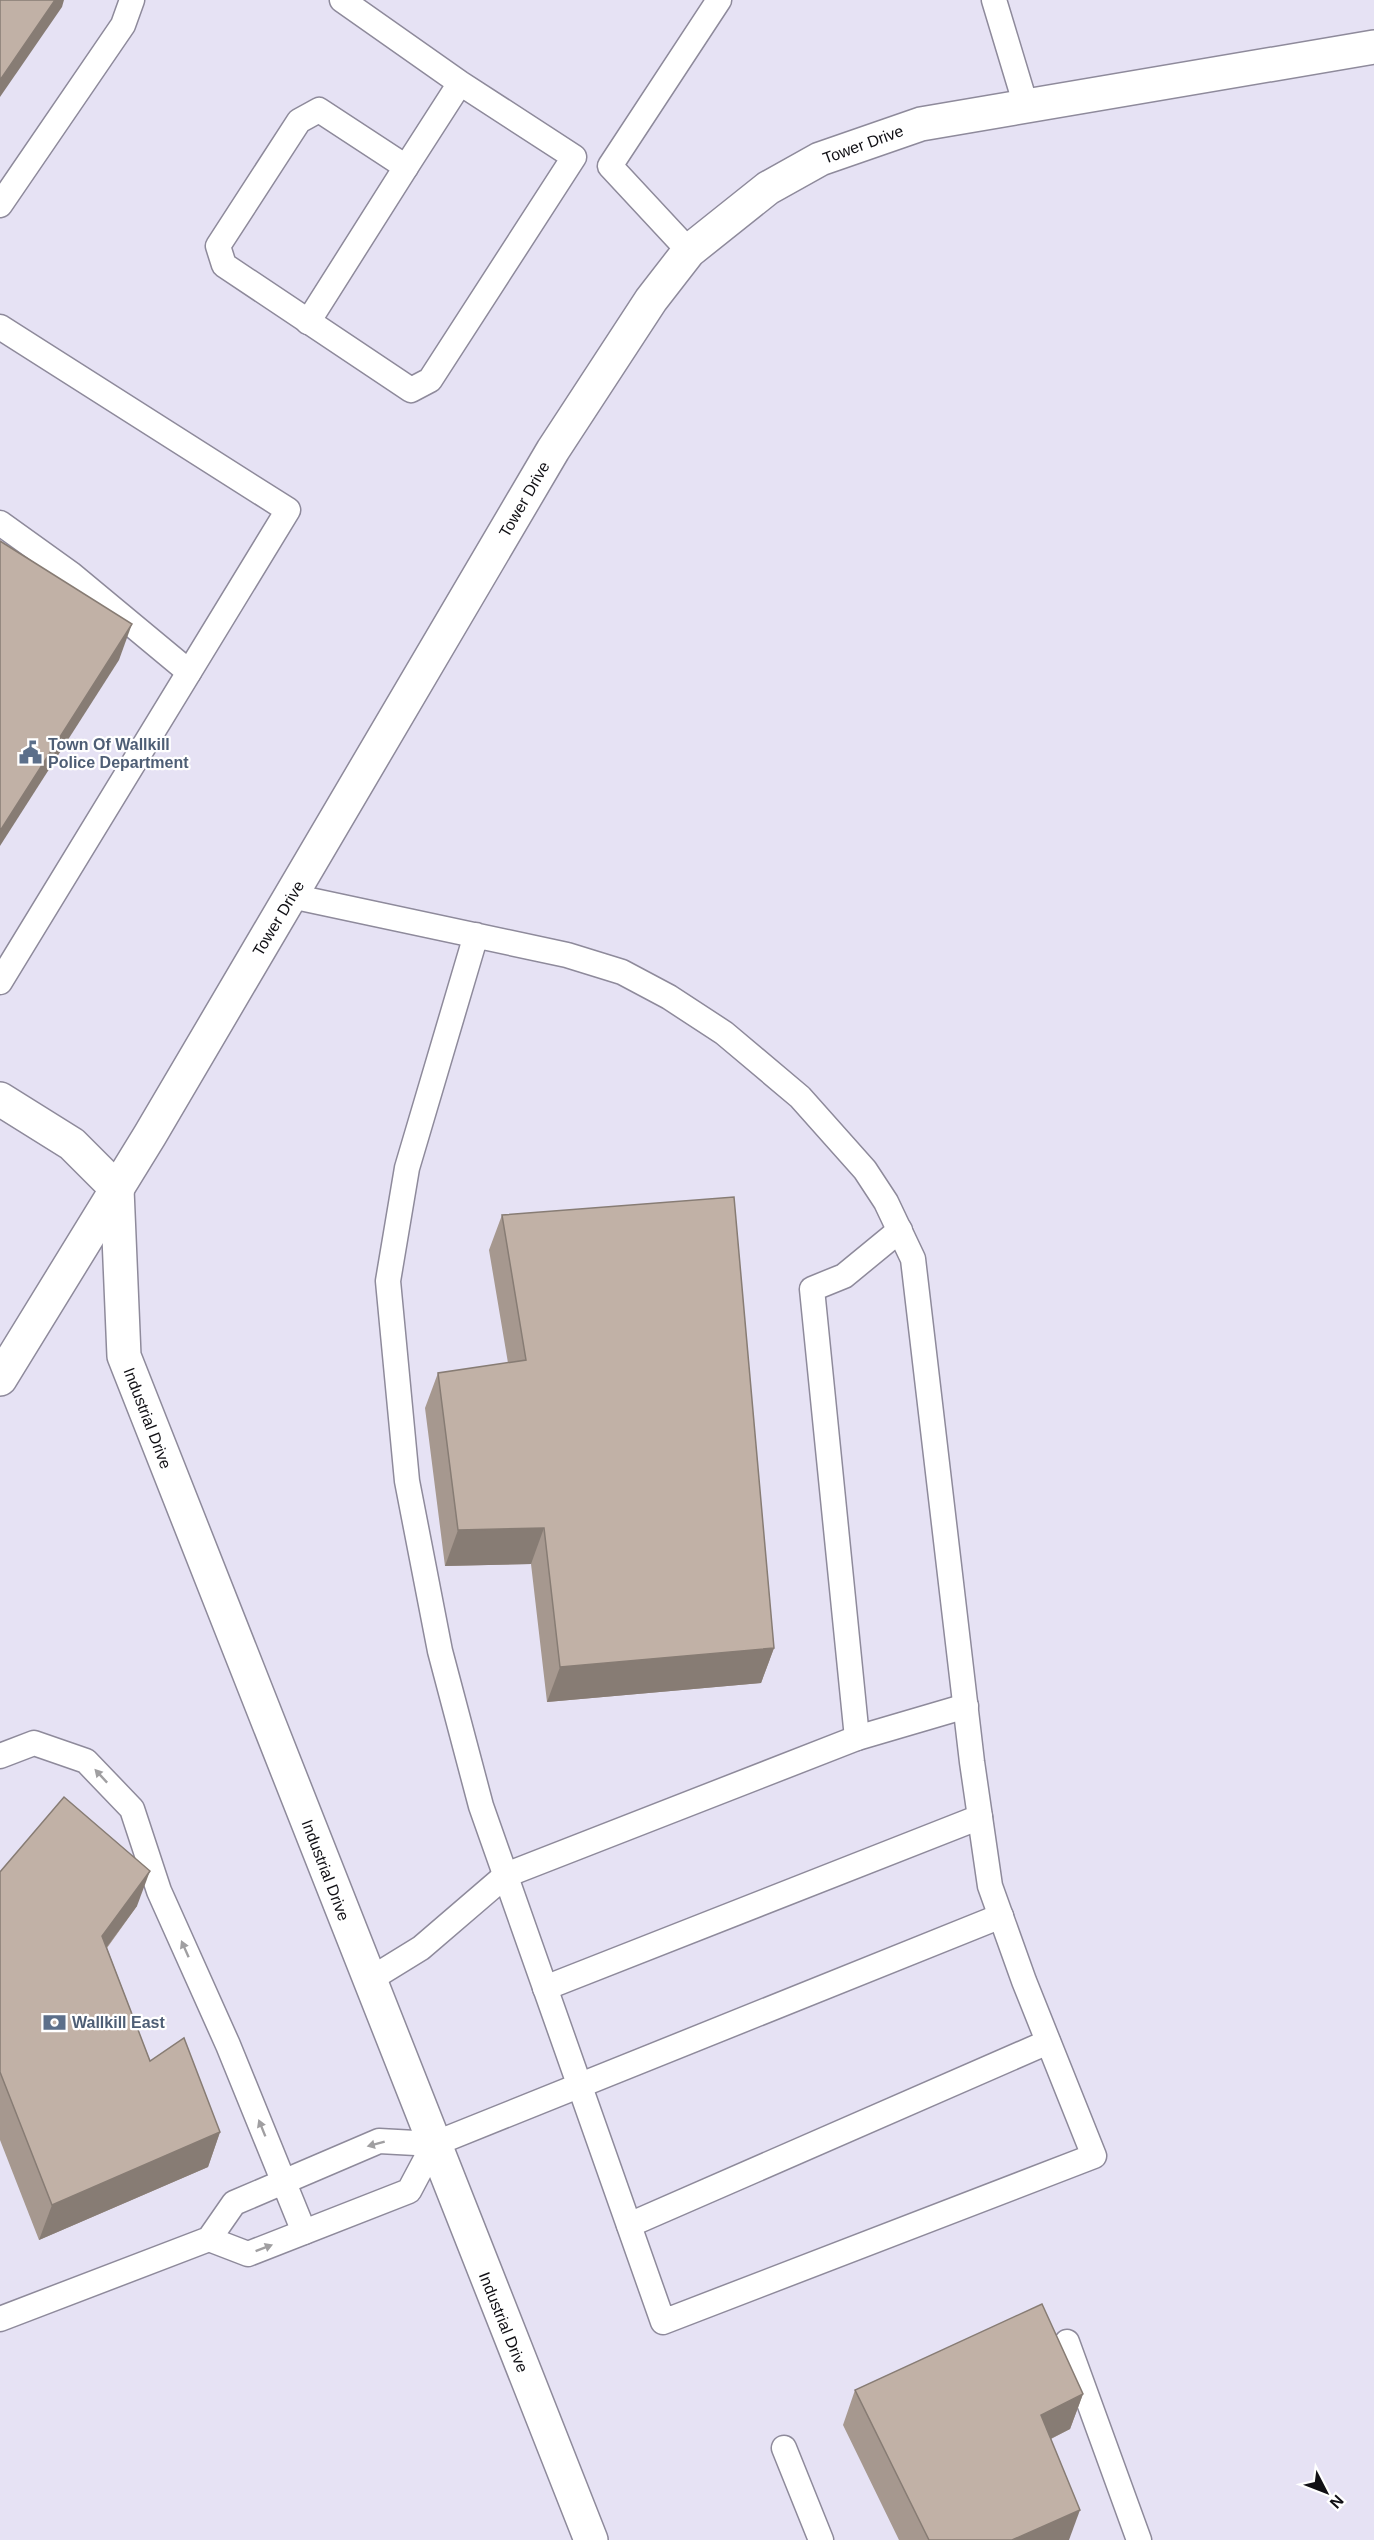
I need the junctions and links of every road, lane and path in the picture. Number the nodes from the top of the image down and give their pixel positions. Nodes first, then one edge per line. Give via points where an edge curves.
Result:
1 (132, 0) edge
2 (342, 0) edge
3 (719, 0) edge
4 (994, 0) edge
5 (1374, 47) edge
6 (460, 83) junction
7 (1026, 106) junction
8 (574, 157) junction
9 (610, 166) junction
10 (406, 167) junction
11 (0, 205) edge
12 (689, 251) junction
13 (308, 322) junction
14 (0, 327) edge
15 (0, 523) edge
16 (189, 672) junction
17 (291, 896) junction
18 (476, 935) junction
19 (0, 982) edge
20 (0, 1100) edge
21 (117, 1189) junction
22 (900, 1230) junction
23 (0, 1379) edge
24 (966, 1706) junction
25 (857, 1738) junction
26 (0, 1756) edge
27 (980, 1817) junction
28 (506, 1875) junction
29 (1001, 1916) junction
30 (369, 1980) junction
31 (545, 1988) junction
32 (1048, 2042) junction
33 (580, 2087) junction
34 (434, 2144) junction
35 (284, 2182) junction
36 (629, 2225) junction
37 (304, 2232) junction
38 (209, 2239) junction
39 (0, 2319) edge
40 (1067, 2342) dead end
41 (784, 2448) dead end
42 (591, 2540) edge
43 (821, 2540) edge
44 (1139, 2540) edge

1 - 11 lane via 123,25
2 - 6 lane
3 - 9 lane
4 - 7 lane
5 - 7 street, Tower Drive
6 - 8 lane
6 - 10 lane
7 - 12 street, Tower Drive via 921,124 820,159 768,188
8 - 9 lane
8 - 13 lane via 430,380 411,390
9 - 12 lane
10 - 13 lane
10 - 13 lane via 319,110 299,121 218,246 224,265
12 - 17 street, Tower Drive via 651,300 553,450
14 - 16 lane via 288,510
15 - 16 lane via 71,574
16 - 19 lane
17 - 18 lane
17 - 21 street, Tower Drive
18 - 22 lane via 622,972 724,1033 800,1097 865,1170
18 - 28 lane via 407,1168 388,1281 407,1481 426,1581 440,1651 481,1806
20 - 21 street via 72,1144
21 - 23 street, Tower Drive
21 - 30 street, Industrial Drive via 124,1356
22 - 24 lane via 913,1259
22 - 25 lane via 844,1276 812,1288
24 - 25 lane
24 - 27 lane
25 - 28 lane
35 -> 26 lane via 159,1891 132,1809 86,1761 34,1743
27 - 29 lane via 990,1886
27 - 31 lane
28 - 30 lane via 421,1948
28 - 31 lane
29 - 32 lane
29 - 33 lane
30 - 34 street, Industrial Drive
31 - 33 lane
32 - 36 lane
32 - 36 lane via 1094,2156 663,2322
33 - 34 lane
33 - 36 lane
34 -> 35 lane via 379,2141
34 - 37 lane via 409,2191
34 - 42 street, Industrial Drive
35 - 37 lane
35 - 38 lane via 234,2203
38 -> 37 lane via 248,2254
38 - 39 lane
40 - 44 lane
41 - 43 lane

